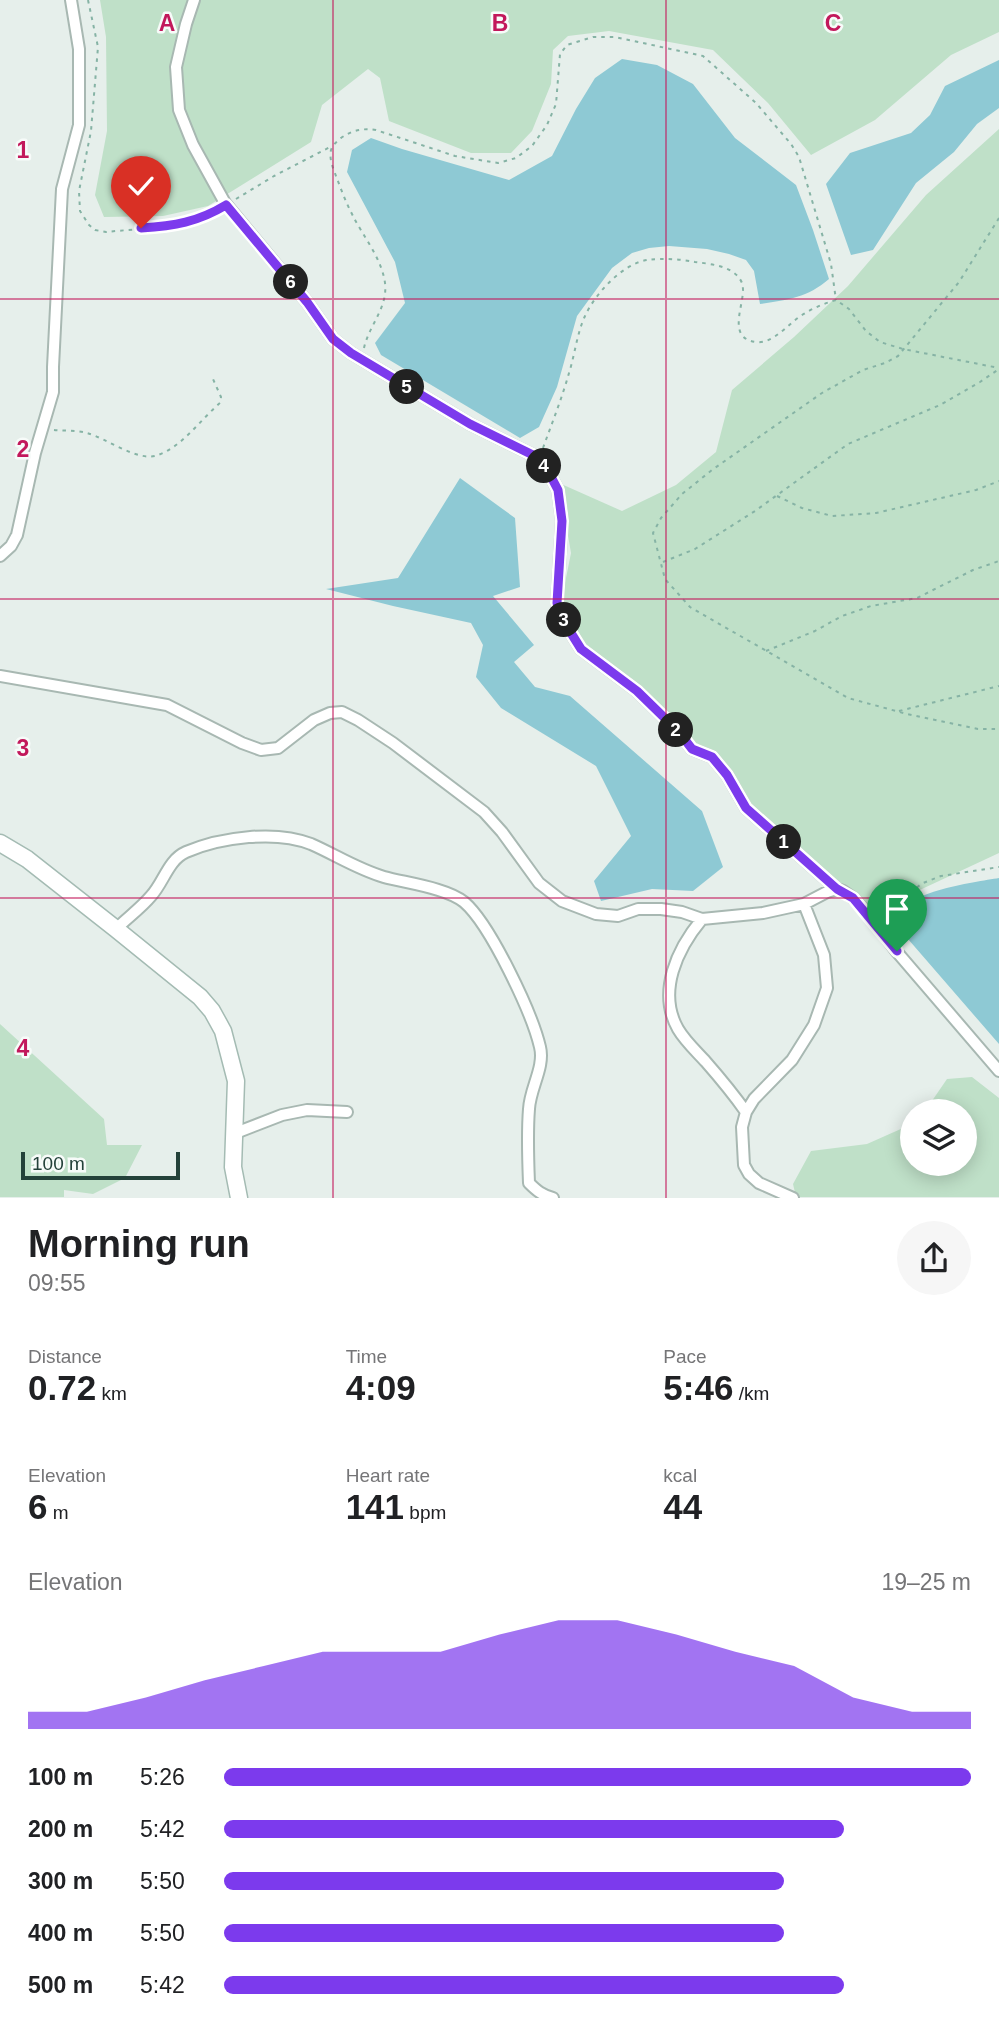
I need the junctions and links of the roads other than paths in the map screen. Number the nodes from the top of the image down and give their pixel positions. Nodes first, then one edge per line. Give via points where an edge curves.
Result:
1 (71, 0) edge
2 (194, 0) edge
3 (0, 556) edge
4 (0, 676) edge
5 (0, 843) edge
6 (837, 889) junction
7 (804, 904) junction
8 (702, 919) junction
9 (116, 929) junction
10 (999, 1071) edge
11 (347, 1112) dead end
12 (746, 1112) junction
13 (233, 1134) junction
14 (239, 1198) edge
15 (553, 1198) edge
16 (793, 1198) edge

1 - 3 street via 79,49 79,125 62,189 53,392 17,534
2 - 6 street via 176,66 179,110 226,205 333,339 470,424 539,459 558,490 562,521 557,603 581,649 637,691 692,749 712,757 746,808
4 - 8 street via 167,705 261,750 278,748 314,720 342,712 393,743 484,812 538,883 562,901 596,914 618,916 638,909 661,909
5 - 9 street
6 - 7 street
6 - 10 street via 853,898 873,920
7 - 8 street
7 - 12 street via 824,954 827,988 814,1026 792,1060
8 - 12 street via 675,965 669,988 671,1009 677,1028
9 - 13 street via 212,1011 223,1031 236,1081
9 - 15 street via 151,896 177,857 250,837 287,837 311,844 362,870 464,902 481,921 518,987 541,1048 529,1107 529,1183
11 - 13 street via 307,1110
12 - 16 street via 744,1165 759,1183
13 - 14 street

